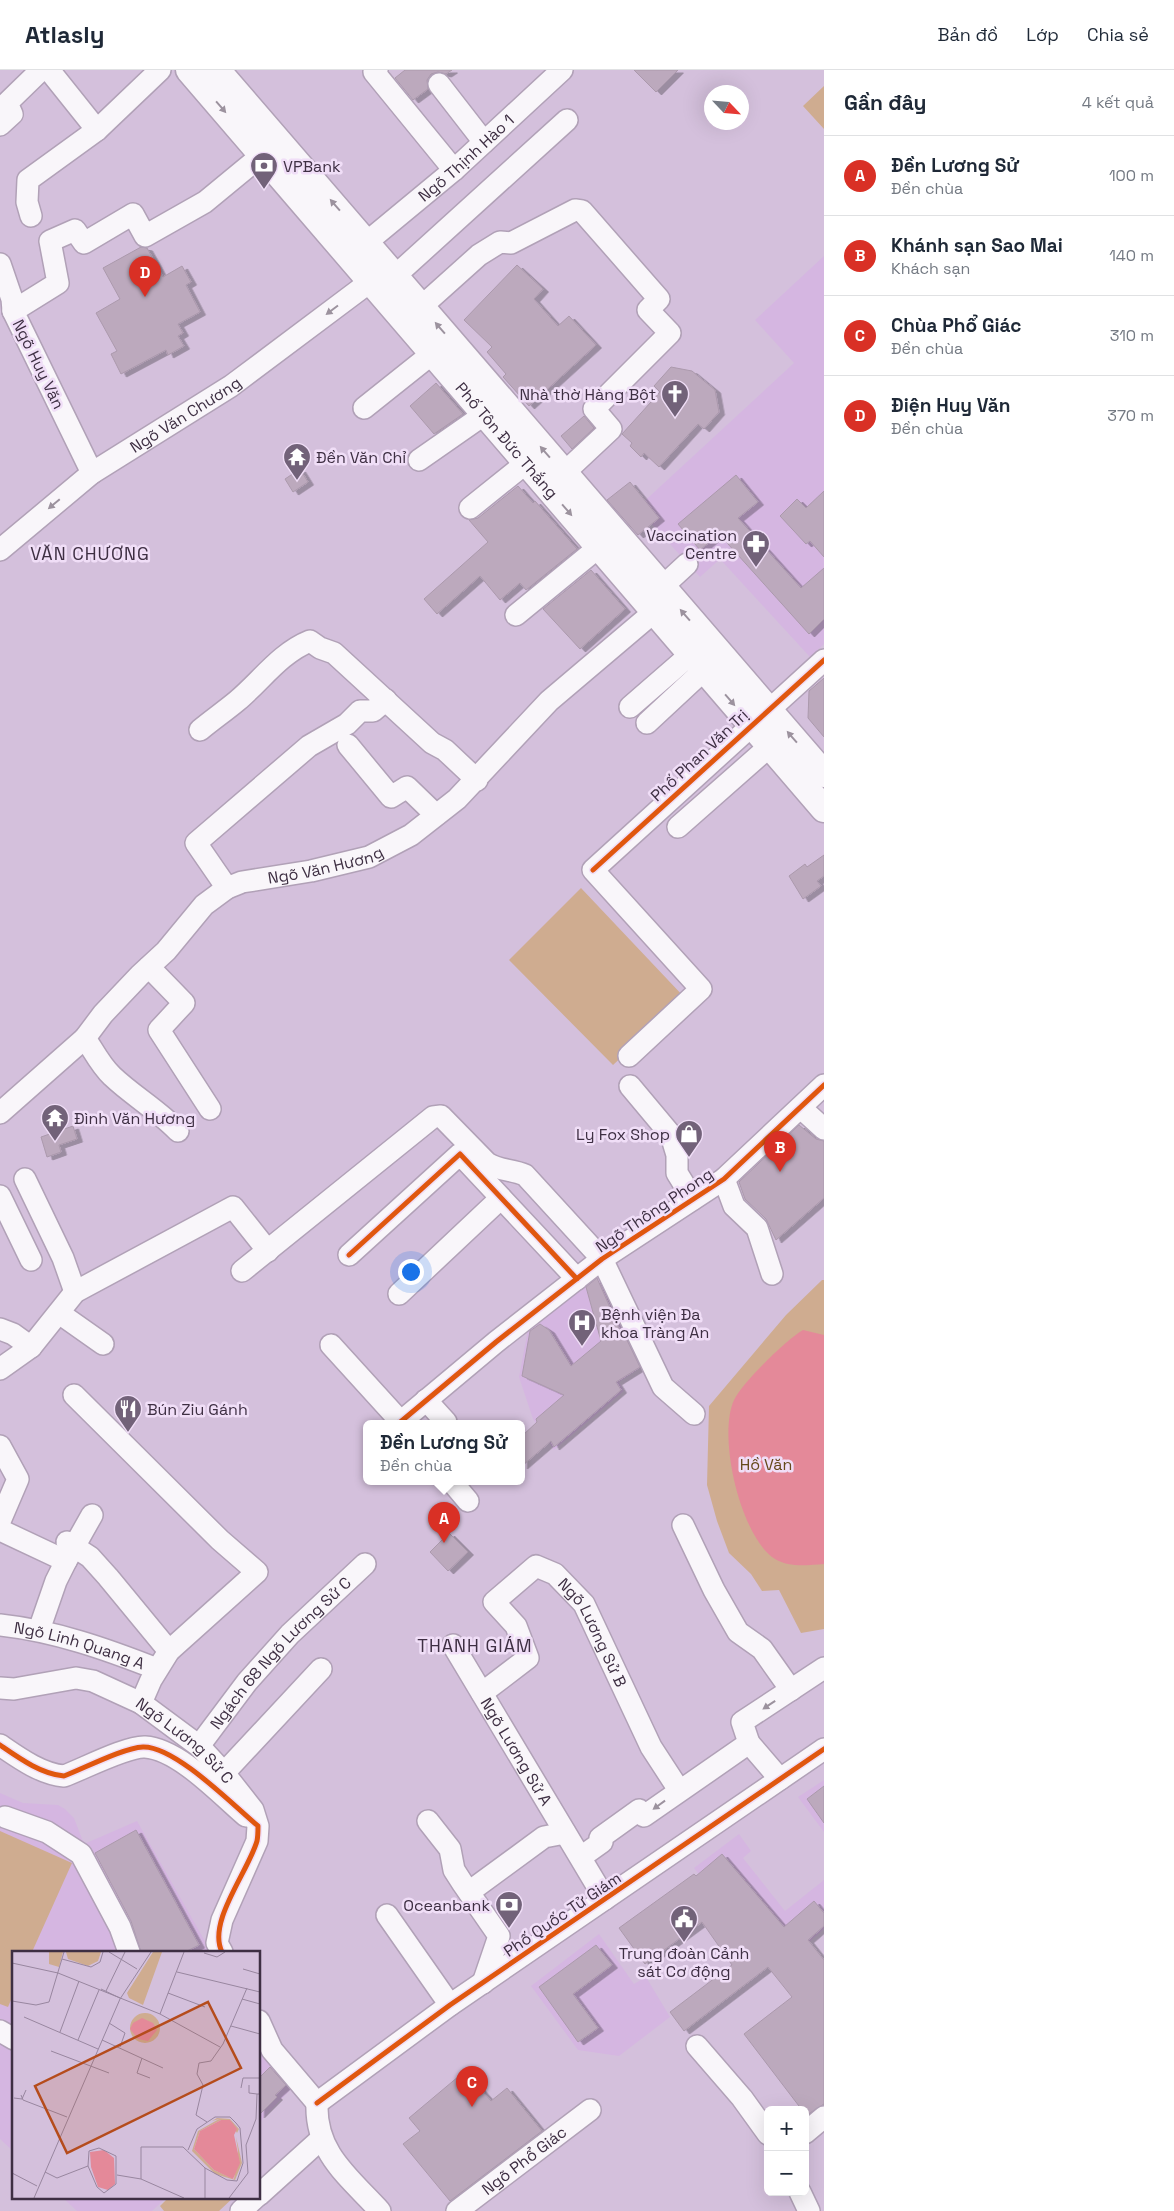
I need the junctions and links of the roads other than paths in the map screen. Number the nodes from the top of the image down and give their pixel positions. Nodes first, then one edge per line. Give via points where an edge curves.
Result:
1 (41, 70) edge
2 (49, 70) edge
3 (160, 70) edge
4 (189, 70) edge
5 (217, 70) edge
6 (377, 70) edge
7 (562, 70) edge
8 (439, 84) dead end
9 (567, 120) dead end
10 (0, 125) edge
11 (97, 130) junction
12 (484, 142) junction
13 (262, 156) junction
14 (454, 170) junction
15 (31, 216) dead end
16 (358, 249) junction
17 (0, 264) edge
18 (383, 279) junction
19 (421, 307) junction
20 (13, 311) junction
21 (433, 353) junction
22 (364, 408) dead end
23 (485, 414) junction
24 (419, 460) dead end
25 (526, 463) junction
26 (92, 473) junction
27 (564, 473) junction
28 (470, 508) dead end
29 (599, 547) junction
30 (0, 550) edge
31 (687, 564) dead end
32 (658, 600) junction
33 (516, 615) dead end
34 (697, 662) junction
35 (823, 662) edge
36 (386, 700) junction
37 (630, 708) dead end
38 (759, 716) junction
39 (647, 723) dead end
40 (200, 730) dead end
41 (348, 744) dead end
42 (770, 746) junction
43 (824, 774) edge
44 (477, 780) junction
45 (824, 809) edge
46 (436, 815) junction
47 (678, 827) dead end
48 (227, 888) junction
49 (149, 967) junction
50 (85, 1038) junction
51 (629, 1056) dead end
52 (824, 1085) edge
53 (630, 1086) dead end
54 (801, 1108) junction
55 (210, 1110) dead end
56 (0, 1113) edge
57 (824, 1129) edge
58 (178, 1131) dead end
59 (25, 1179) dead end
60 (724, 1179) junction
61 (0, 1196) edge
62 (501, 1198) junction
63 (693, 1199) junction
64 (268, 1251) junction
65 (349, 1255) dead end
66 (602, 1259) junction
67 (31, 1260) dead end
68 (242, 1271) dead end
69 (772, 1274) dead end
70 (577, 1279) junction
71 (76, 1292) junction
72 (399, 1294) dead end
73 (59, 1313) junction
74 (0, 1329) edge
75 (103, 1344) dead end
76 (331, 1345) dead end
77 (31, 1347) junction
78 (0, 1369) edge
79 (74, 1395) dead end
80 (426, 1400) junction
81 (694, 1414) dead end
82 (396, 1420) edge
83 (403, 1420) edge
84 (444, 1420) edge
85 (0, 1446) edge
86 (454, 1485) edge
87 (468, 1502) dead end
88 (92, 1515) dead end
89 (0, 1522) edge
90 (683, 1524) dead end
91 (69, 1550) junction
92 (365, 1564) dead end
93 (0, 1625) edge
94 (39, 1630) junction
95 (453, 1645) dead end
96 (169, 1651) junction
97 (321, 1668) dead end
98 (824, 1668) edge
99 (157, 1669) junction
100 (0, 1688) edge
101 (790, 1690) junction
102 (482, 1693) junction
103 (141, 1703) junction
104 (749, 1743) junction
105 (0, 1745) edge
106 (199, 1746) junction
107 (824, 1749) edge
108 (224, 1773) junction
109 (780, 1779) junction
110 (679, 1790) junction
111 (5, 1817) dead end
112 (428, 1821) dead end
113 (258, 1826) junction
114 (565, 1833) junction
115 (580, 1857) junction
116 (469, 1892) junction
117 (605, 1899) junction
118 (387, 1915) dead end
119 (128, 1951) edge
120 (221, 1951) edge
121 (483, 1983) junction
122 (450, 2005) junction
123 (260, 2026) edge
124 (0, 2031) edge
125 (12, 2037) edge
126 (697, 2046) dead end
127 (265, 2053) edge
128 (317, 2103) junction
129 (590, 2110) dead end
130 (824, 2117) edge
131 (764, 2128) edge
132 (809, 2130) edge
133 (321, 2139) junction
134 (260, 2193) edge
135 (802, 2196) edge
136 (255, 2198) edge
137 (241, 2211) edge
138 (380, 2211) edge
139 (457, 2211) edge
140 (809, 2211) edge

1 - 10 street via 7,103 12,114
2 - 11 street
3 - 11 street
4 -> 13 main road, Phố Tôn Đức Thắng
16 -> 5 main road, Phố Tôn Đức Thắng
6 - 14 street via 374,72
7 - 12 street, Ngõ Thịnh Hào 1
8 - 12 street
9 - 18 street, Ngõ Văn Chương
11 - 15 street via 28,180
12 - 14 street, Ngõ Thịnh Hào 1
13 - 16 main road, Phố Tôn Đức Thắng
13 - 20 street, Ngõ Huy Văn via 204,202 145,236 133,214 84,243 75,230 50,241 58,284
14 - 16 street, Ngõ Thịnh Hào 1
16 - 18 main road, Phố Tôn Đức Thắng
17 - 20 street
18 - 19 main road, Phố Tôn Đức Thắng
18 - 21 main road, Phố Tôn Đức Thắng
18 -> 26 street, Ngõ Văn Chương via 231,386
27 -> 19 main road, Phố Tôn Đức Thắng
19 - 27 street via 479,255 500,242 511,243 575,210 582,211 654,293 659,299 648,310 670,333 594,409 612,429
20 - 26 street, Ngõ Huy Văn
21 - 22 street
21 - 23 main road, Phố Tôn Đức Thắng
23 - 24 street
23 - 25 main road, Phố Tôn Đức Thắng
25 - 28 street
25 -> 29 main road, Phố Tôn Đức Thắng
26 -> 30 street, Ngõ Văn Chương
27 - 32 main road, Phố Tôn Đức Thắng
29 - 32 main road, Phố Tôn Đức Thắng
29 - 33 street
31 - 32 street, Ngõ Văn Hương
32 - 34 main road, Phố Tôn Đức Thắng
38 -> 32 main road, Phố Tôn Đức Thắng
32 - 44 street, Ngõ Văn Hương via 549,701
34 - 37 street
34 -> 38 main road, Phố Tôn Đức Thắng
34 - 39 street
35 - 38 street, Phố Phan Văn Trị
36 - 40 street via 334,653 310,641 278,662
36 - 44 street
36 - 48 street via 373,711 360,711 346,724 309,746 196,843
38 - 42 main road, Phố Tôn Đức Thắng
43 -> 38 main road, Phố Tôn Đức Thắng
38 - 51 street, Phố Phan Văn Trị via 593,870 701,989
41 - 46 street via 391,797 407,787
42 - 45 main road, Phố Tôn Đức Thắng
42 - 47 street
44 - 46 street, Ngõ Văn Hương
46 - 48 street, Ngõ Văn Hương via 411,835 369,857 311,871 242,882
48 - 49 street, Ngõ Văn Hương via 204,905
49 - 50 street, Ngõ Văn Hương via 103,1014
49 - 55 street via 184,1003 159,1030
50 - 56 street, Ngõ Văn Hương
50 - 58 street via 110,1075 161,1113
52 - 54 street, Ngõ Thông Phong
53 - 63 street via 671,1135 677,1155 677,1173
54 - 57 street
54 - 60 street, Ngõ Thông Phong
59 - 71 street
60 - 63 street, Ngõ Thông Phong
60 - 69 street via 734,1206 757,1228
61 - 67 street
62 - 65 street via 460,1154
62 - 70 street
62 - 72 street
63 - 66 street, Ngõ Thông Phong
64 - 66 street via 437,1116 447,1120 494,1168 525,1175
64 - 68 street
64 - 71 street via 233,1207
66 - 70 street, Ngõ Thông Phong
66 - 81 street via 663,1388
70 - 80 street, Ngõ Thông Phong
71 - 73 street
73 - 75 street
73 - 77 street
74 - 77 street
76 - 82 street
77 - 78 street
79 - 96 street, Ngõ Lương Sử C via 220,1540 257,1572
80 - 83 street, Ngõ Thông Phong
80 - 84 street
85 - 89 street via 18,1479
86 - 87 street
88 - 91 street
89 - 91 street
90 - 101 street via 738,1632 762,1649
91 - 94 street
91 - 96 street via 90,1558
92 - 106 street, Ngách 68 Ngõ Lương Sử C via 290,1634 235,1696
93 - 94 street, Ngõ Linh Quang A
94 - 99 street, Ngõ Linh Quang A via 88,1643
95 - 102 street, Ngõ Lương Sử A
96 - 99 street, Ngõ Lương Sử C
97 - 108 street
98 - 101 street
99 - 103 street, Ngõ Lương Sử C
100 - 103 street via 14,1689 76,1678 93,1681
101 -> 104 street via 742,1722
102 - 110 street, Ngõ Lương Sử B via 528,1658 516,1626 494,1602 536,1566 555,1574 584,1604 651,1747
102 - 114 street, Ngõ Lương Sử A
103 - 106 street, Ngõ Lương Sử C
104 - 109 street
104 - 110 street
105 - 113 street via 53,1775 64,1776 131,1750 144,1747 161,1751 190,1768
106 - 108 street, Ngõ Lương Sử C
107 - 109 street, Phố Quốc Tử Giám
108 - 113 street, Ngõ Lương Sử C via 253,1810
109 - 117 street, Phố Quốc Tử Giám
110 -> 115 street via 644,1816 639,1810
111 - 119 street via 47,1832 81,1854 120,1927
112 - 116 street via 450,1849 454,1870
113 - 120 street via 256,1841 222,1920 217,1943
114 - 115 street, Ngõ Lương Sử A
114 - 116 street via 544,1837
115 - 117 street, Ngõ Lương Sử A
116 - 121 street via 499,1936
117 - 121 street, Phố Quốc Tử Giám
118 - 122 street
121 - 122 street, Phố Quốc Tử Giám
122 - 128 street, Phố Quốc Tử Giám
123 - 127 street
124 - 125 street
126 - 131 street
127 - 128 street
128 - 133 street via 316,2121
129 - 139 street, Ngõ Phổ Giác
130 - 132 street
133 - 134 street
133 - 138 street via 332,2158
135 - 140 street
136 - 137 street

